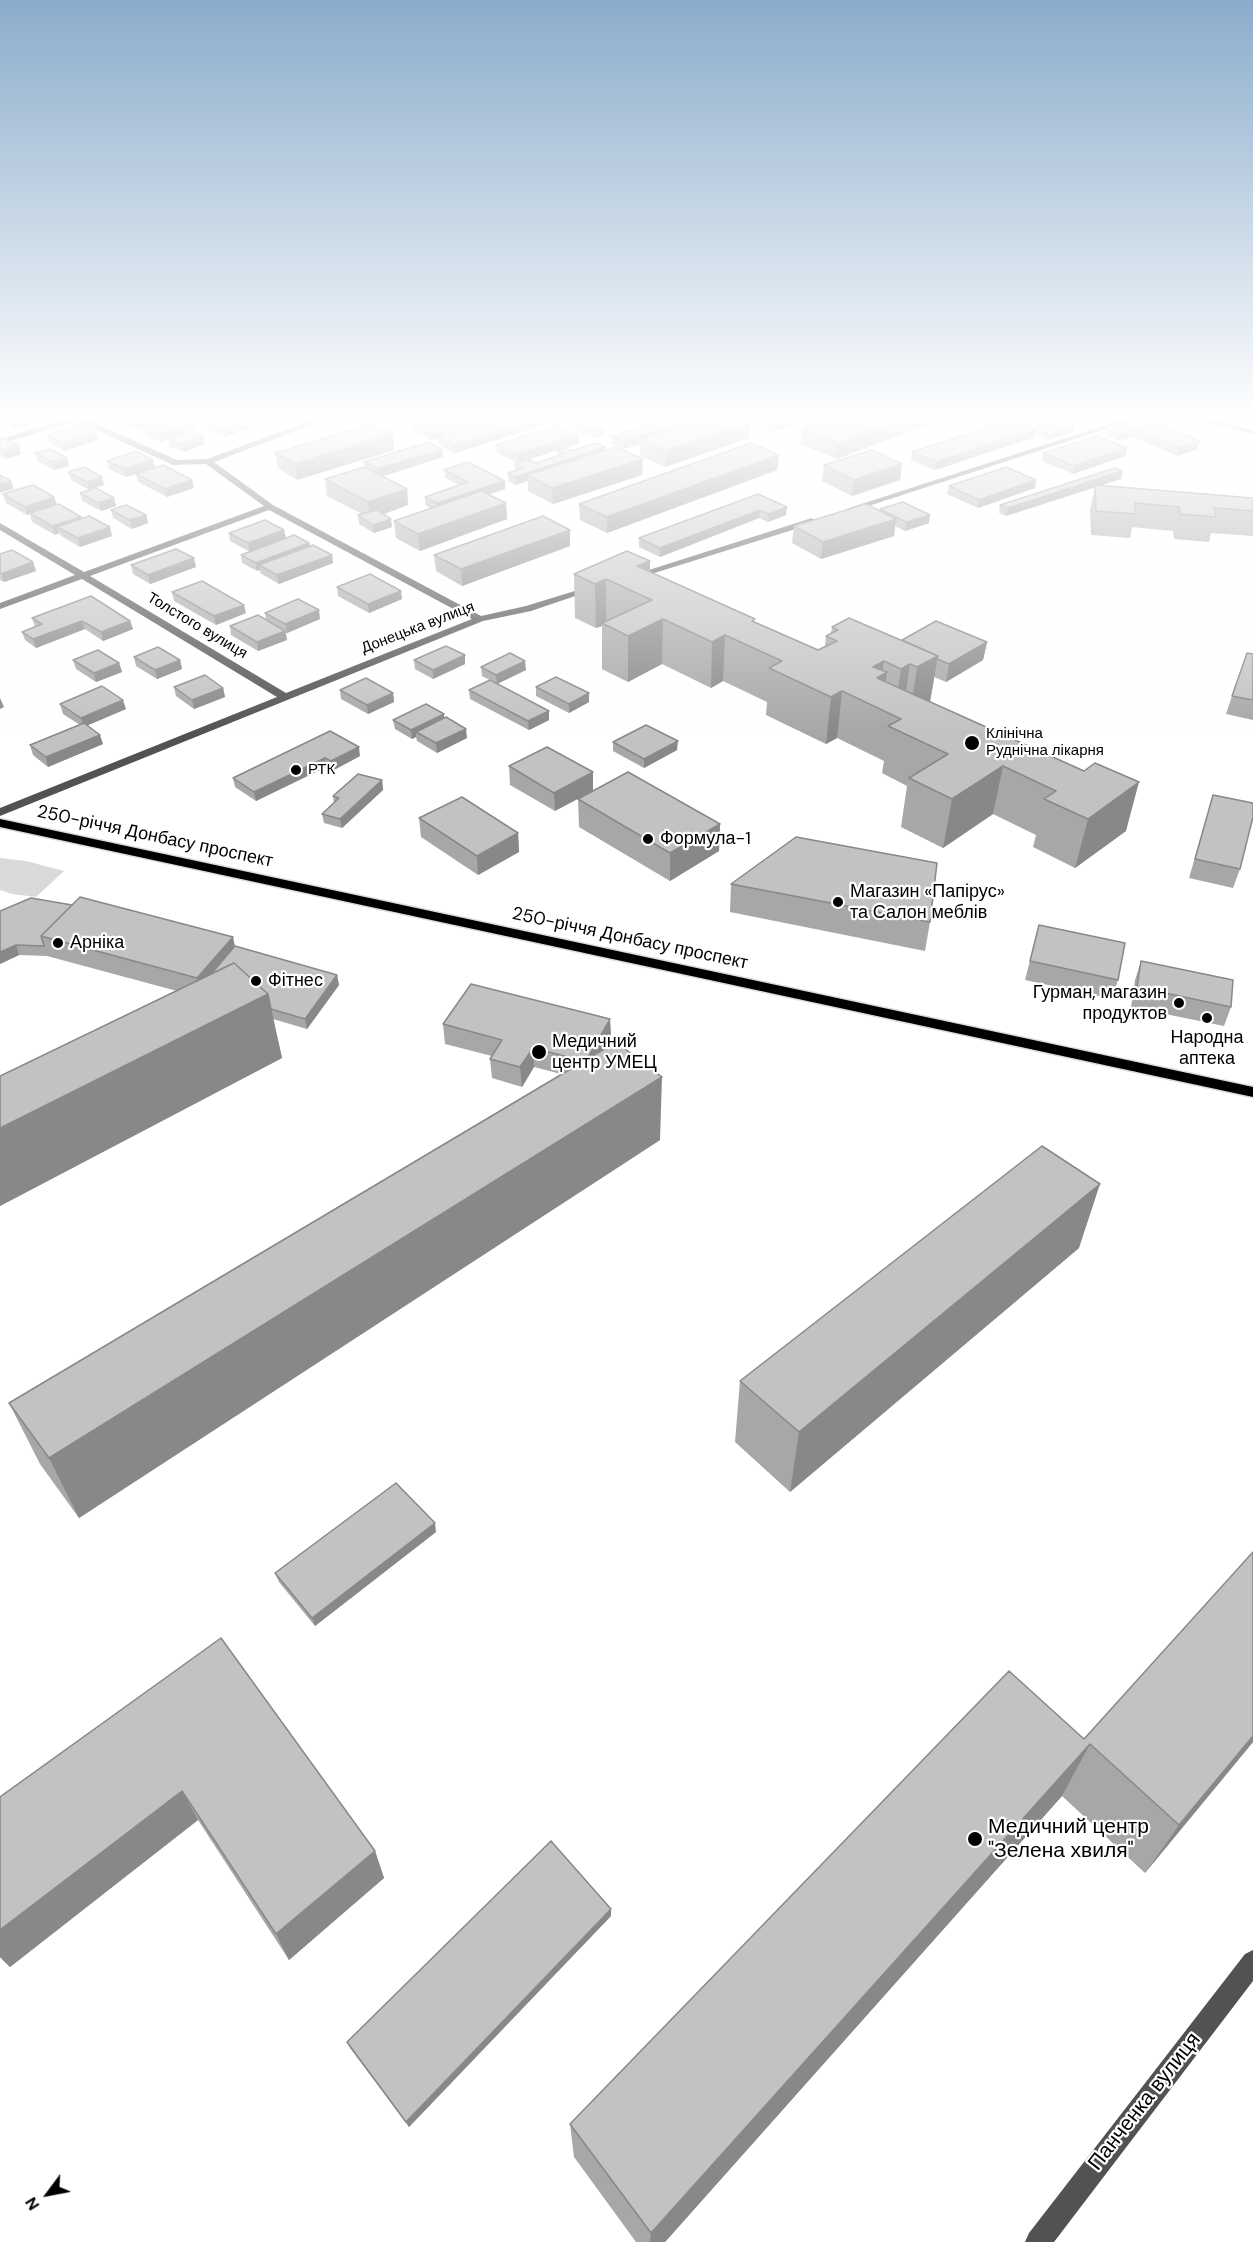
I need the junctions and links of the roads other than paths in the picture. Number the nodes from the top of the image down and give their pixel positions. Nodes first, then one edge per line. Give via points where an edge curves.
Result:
1 (225, 524) edge
2 (301, 524) edge
3 (803, 524) edge
4 (1, 527) edge
5 (84, 575) junction
6 (627, 578) edge
7 (605, 585) edge
8 (0, 606) edge
9 (480, 619) junction
10 (285, 697) junction
11 (0, 812) edge
12 (0, 823) edge
13 (1253, 1092) edge
14 (1253, 1962) edge
15 (1038, 2242) edge

1 - 5 street
2 - 9 street
3 - 6 street
4 - 5 street, Толстого вулиця
5 - 8 street
5 - 10 street, Толстого вулиця
7 - 9 street, Донецька вулиця
9 - 10 street, Донецька вулиця
10 - 11 street, Донецька вулиця
12 - 13 main road, 250-річчя Донбасу проспект
14 - 15 street, Панченка вулиця

